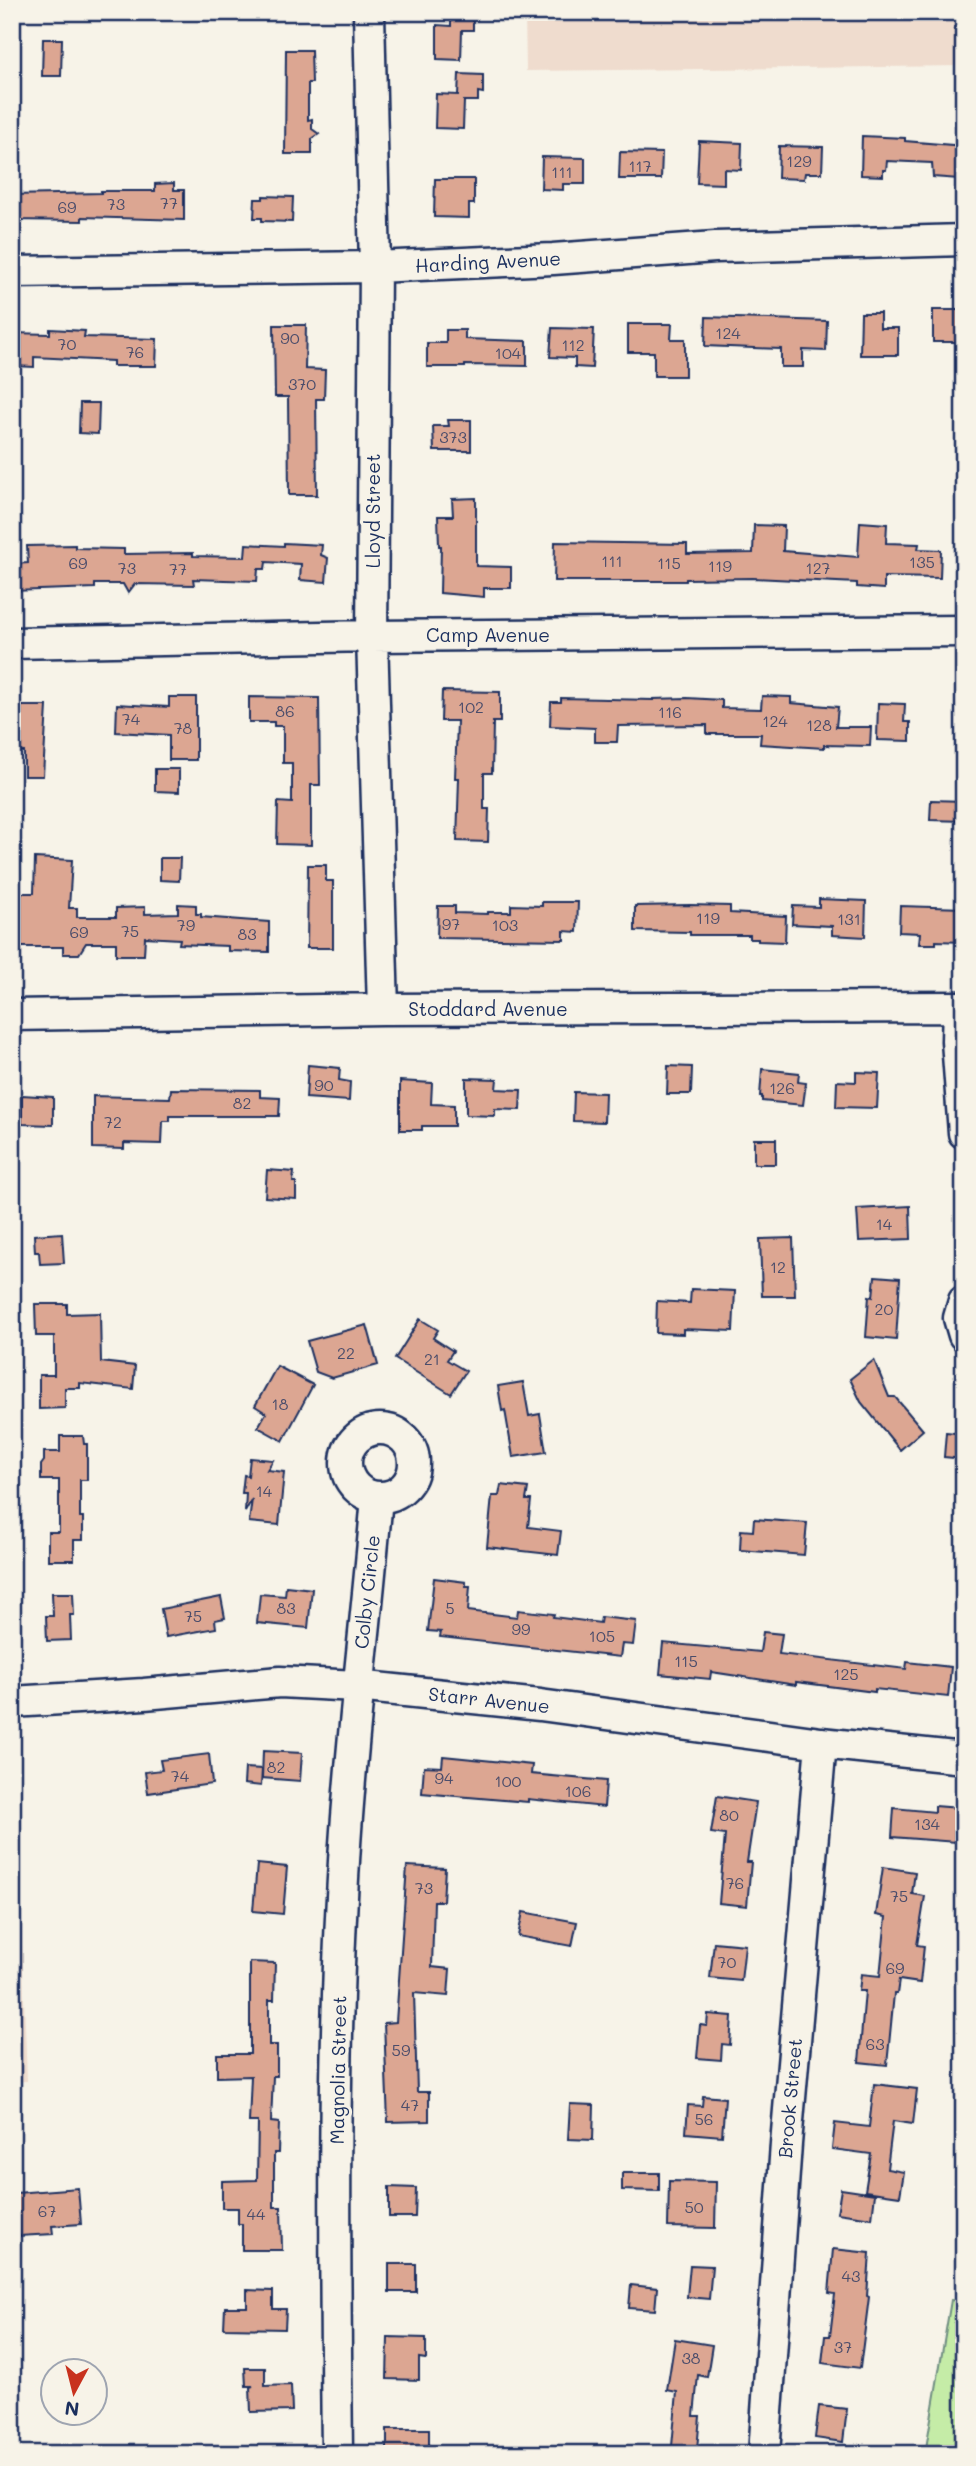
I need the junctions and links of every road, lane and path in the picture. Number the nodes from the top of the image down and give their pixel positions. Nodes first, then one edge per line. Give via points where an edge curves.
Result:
1 (369, 12) edge
2 (964, 240) edge
3 (375, 267) junction
4 (12, 272) edge
5 (964, 631) edge
6 (372, 636) junction
7 (12, 643) edge
8 (961, 1007) edge
9 (383, 1009) junction
10 (12, 1015) edge
11 (964, 1133) edge
12 (964, 1301) edge
13 (964, 1335) edge
14 (377, 1497) dead end
15 (357, 1686) junction
16 (12, 1702) edge
17 (821, 1743) junction
18 (964, 1758) edge
19 (337, 2454) edge
20 (764, 2454) edge

1 - 3 street, Lloyd Street
2 - 3 street, Harding Avenue via 715,247
3 - 4 street, Harding Avenue
3 - 6 street, Lloyd Street
5 - 6 street, Camp Avenue
6 - 7 street, Camp Avenue
6 - 9 street, Lloyd Street
8 - 9 street, Stoddard Avenue
8 - 11 street via 958,1054
9 - 10 street, Stoddard Avenue
12 - 13 street via 959,1318
14 - 15 street, Colby Circle
15 - 16 street, Starr Avenue via 279,1682
15 - 17 street, Starr Avenue
15 - 19 street, Magnolia Street via 336,2046
17 - 18 street, Starr Avenue
17 - 20 street, Brook Street

